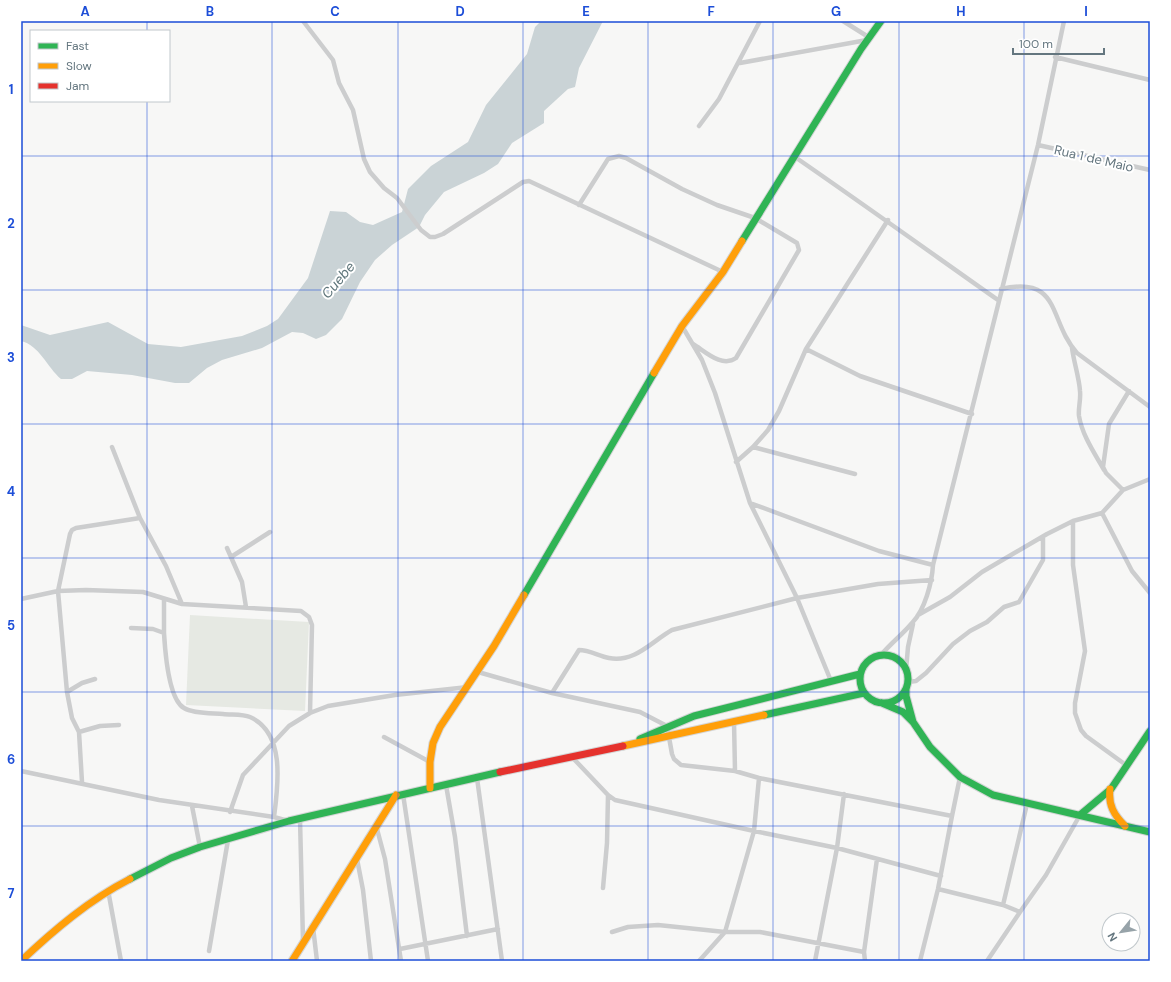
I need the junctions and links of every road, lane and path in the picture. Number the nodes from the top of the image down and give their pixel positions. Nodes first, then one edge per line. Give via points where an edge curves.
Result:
1 (303, 21) edge
2 (760, 21) edge
3 (843, 21) edge
4 (880, 21) edge
5 (1064, 21) edge
6 (869, 39) junction
7 (1055, 57) junction
8 (740, 63) junction
9 (1150, 80) edge
10 (699, 126) dead end
11 (1038, 145) junction
12 (794, 157) junction
13 (1150, 170) edge
14 (579, 205) junction
15 (755, 218) junction
16 (888, 220) junction
17 (723, 272) junction
18 (1001, 289) junction
19 (998, 300) junction
20 (682, 326) junction
21 (693, 344) junction
22 (1072, 348) junction
23 (806, 349) junction
24 (1129, 391) junction
25 (1150, 407) edge
26 (972, 414) junction
27 (112, 447) dead end
28 (753, 447) junction
29 (736, 462) junction
30 (1104, 470) junction
31 (855, 474) dead end
32 (1150, 479) edge
33 (1123, 490) junction
34 (750, 502) junction
35 (1102, 513) junction
36 (140, 518) junction
37 (1073, 521) junction
38 (270, 532) dead end
39 (1043, 538) junction
40 (227, 548) dead end
41 (231, 557) junction
42 (933, 565) junction
43 (932, 580) junction
44 (58, 591) junction
45 (1150, 593) edge
46 (21, 598) edge
47 (797, 598) junction
48 (164, 599) junction
49 (182, 604) junction
50 (246, 607) junction
51 (918, 616) junction
52 (914, 622) junction
53 (131, 628) dead end
54 (164, 633) junction
55 (881, 655) junction
56 (906, 670) junction
57 (478, 672) junction
58 (860, 674) junction
59 (95, 679) dead end
60 (831, 681) junction
61 (907, 685) junction
62 (468, 687) junction
63 (67, 692) junction
64 (552, 693) junction
65 (864, 693) junction
66 (882, 703) junction
67 (310, 712) junction
68 (734, 721) junction
69 (913, 722) junction
70 (119, 725) dead end
71 (667, 726) junction
72 (1150, 730) edge
73 (79, 732) junction
74 (384, 737) dead end
75 (669, 737) junction
76 (274, 743) junction
77 (631, 744) junction
78 (571, 756) junction
79 (430, 762) junction
80 (1126, 765) junction
81 (21, 771) edge
82 (735, 771) junction
83 (960, 777) junction
84 (477, 778) junction
85 (759, 778) junction
86 (82, 782) junction
87 (446, 785) junction
88 (430, 788) junction
89 (1111, 789) junction
90 (399, 794) junction
91 (844, 794) junction
92 (608, 795) junction
93 (1026, 804) junction
94 (192, 806) junction
95 (230, 812) junction
96 (1080, 815) junction
97 (952, 816) junction
98 (274, 817) junction
99 (300, 819) junction
100 (289, 821) junction
101 (1125, 826) junction
102 (377, 829) junction
103 (754, 831) junction
104 (1150, 832) edge
105 (228, 840) junction
106 (200, 847) junction
107 (837, 848) junction
108 (357, 858) junction
109 (877, 859) junction
110 (940, 876) junction
111 (603, 888) dead end
112 (938, 889) junction
113 (108, 890) junction
114 (1003, 905) junction
115 (1020, 912) junction
116 (313, 925) junction
117 (498, 929) junction
118 (612, 932) dead end
119 (725, 932) junction
120 (467, 936) junction
121 (303, 943) junction
122 (426, 944) junction
123 (819, 944) junction
124 (400, 949) junction
125 (209, 951) dead end
126 (864, 952) junction
127 (21, 961) edge
128 (121, 961) edge
129 (292, 961) edge
130 (318, 961) edge
131 (371, 961) edge
132 (401, 961) edge
133 (428, 961) edge
134 (502, 961) edge
135 (699, 961) edge
136 (814, 961) edge
137 (866, 961) edge
138 (920, 961) edge
139 (987, 961) edge

1 - 14 street via 333,60 339,83 353,110 364,159 370,172 397,198 421,230 430,237 442,234 523,182 529,181
2 - 8 street
3 - 6 street
4 - 6 main road
5 - 7 street
6 - 8 street
6 - 12 main road
7 - 9 street
7 - 11 street
8 - 10 street via 719,99
11 - 13 street, Rua 1 de Maio
11 - 18 street
12 - 15 main road
12 - 16 street
14 - 15 street via 608,159 619,156 717,205
14 - 17 street
15 - 17 main road
15 - 21 street via 797,243 799,250 736,358 731,362 721,361
16 - 19 street via 949,267
16 - 23 street
17 - 20 main road
18 - 19 street
18 - 22 street via 1023,286 1039,290 1046,296
19 - 26 street
20 - 21 street
20 - 57 main road
21 - 29 street via 702,360 724,417
22 - 24 street
22 - 30 street via 1080,391 1081,424
23 - 26 street via 860,376
23 - 28 street via 779,411 768,430
24 - 25 street
24 - 30 street via 1109,424
26 - 42 street
27 - 36 street
28 - 29 street
28 - 31 street
29 - 34 street
30 - 33 street
32 - 33 street
33 - 35 street
34 - 42 street via 879,551
34 - 47 street
35 - 37 street
35 - 45 street via 1132,571
36 - 44 street via 72,530
36 - 49 street via 166,566
37 - 39 street
37 - 80 street via 1073,565 1085,651 1075,713 1086,736
38 - 41 street
39 - 51 street via 982,572 950,597
39 - 61 street via 1043,560 1019,602 1004,607 987,622 970,631 953,644 926,673
40 - 41 street
41 - 50 street via 242,582
42 - 43 street
43 - 47 street via 878,584
43 - 51 street
44 - 46 street
44 - 48 street via 143,592
44 - 63 street
47 - 60 street
47 - 64 street via 672,630 655,643 622,660 579,650
48 - 49 street
48 - 54 street
49 - 50 street
50 - 67 street via 301,611 309,617 312,625
51 - 52 street
52 - 55 street
52 - 56 street
53 - 54 street via 153,629
54 - 76 street via 174,698 184,708 250,717 265,727
55 - 56 main road via 896,658
55 - 58 main road via 868,661
56 - 61 main road
57 - 62 main road
57 - 64 street
58 - 60 main road
58 - 65 main road
59 - 63 street
60 - 71 main road via 694,716
61 - 66 main road via 901,696 892,702
61 - 69 main road via 906,696
62 - 67 street via 395,695 328,706
62 - 79 main road via 440,727 433,743
63 - 73 street via 72,718
64 - 71 street via 640,712
65 - 66 main road via 875,702
65 - 68 main road
66 - 69 main road via 903,712
67 - 76 street via 289,726
68 - 75 main road
68 - 82 street
69 - 83 main road via 930,747
70 - 73 street via 100,726
71 - 75 street
71 - 77 main road
72 - 80 main road
73 - 86 street
74 - 79 street
75 - 77 main road
75 - 82 street via 674,759 682,765
76 - 95 street via 243,775
76 - 98 street via 277,794
77 - 78 main road
78 - 84 main road
78 - 92 street
79 - 88 main road
80 - 89 main road
81 - 86 street
82 - 85 street
83 - 93 main road via 993,794
83 - 97 street
84 - 87 main road
84 - 117 street
85 - 91 street
85 - 103 street
86 - 94 street
87 - 88 main road
87 - 120 street via 456,838
88 - 90 main road
89 - 96 main road
89 - 101 main road via 1109,796 1112,810
90 - 99 main road
90 - 102 main road
90 - 122 street
91 - 97 street
91 - 107 street
92 - 103 street via 615,800
92 - 111 street
93 - 96 main road
93 - 114 street
94 - 95 street
94 - 106 street
95 - 98 street
96 - 101 main road
96 - 115 street via 1046,875
97 - 110 street
98 - 100 street
99 - 100 main road
99 - 121 street
100 - 105 main road
101 - 104 main road
102 - 108 main road
102 - 124 street via 385,859
103 - 107 street
103 - 119 street
105 - 106 main road
105 - 125 street
106 - 113 main road via 171,858
107 - 109 street
107 - 123 street
108 - 116 main road
108 - 131 street
109 - 110 street
109 - 126 street
110 - 112 street
112 - 114 street
112 - 138 street
113 - 127 main road via 49,934
113 - 128 street
114 - 115 street
115 - 139 street
116 - 121 main road
116 - 130 street
117 - 120 street
117 - 134 street
118 - 119 street via 628,927 658,925
119 - 123 street via 760,932
119 - 135 street
120 - 122 street
121 - 129 main road
122 - 124 street
122 - 133 street
123 - 126 street
123 - 136 street
124 - 132 street
126 - 137 street

